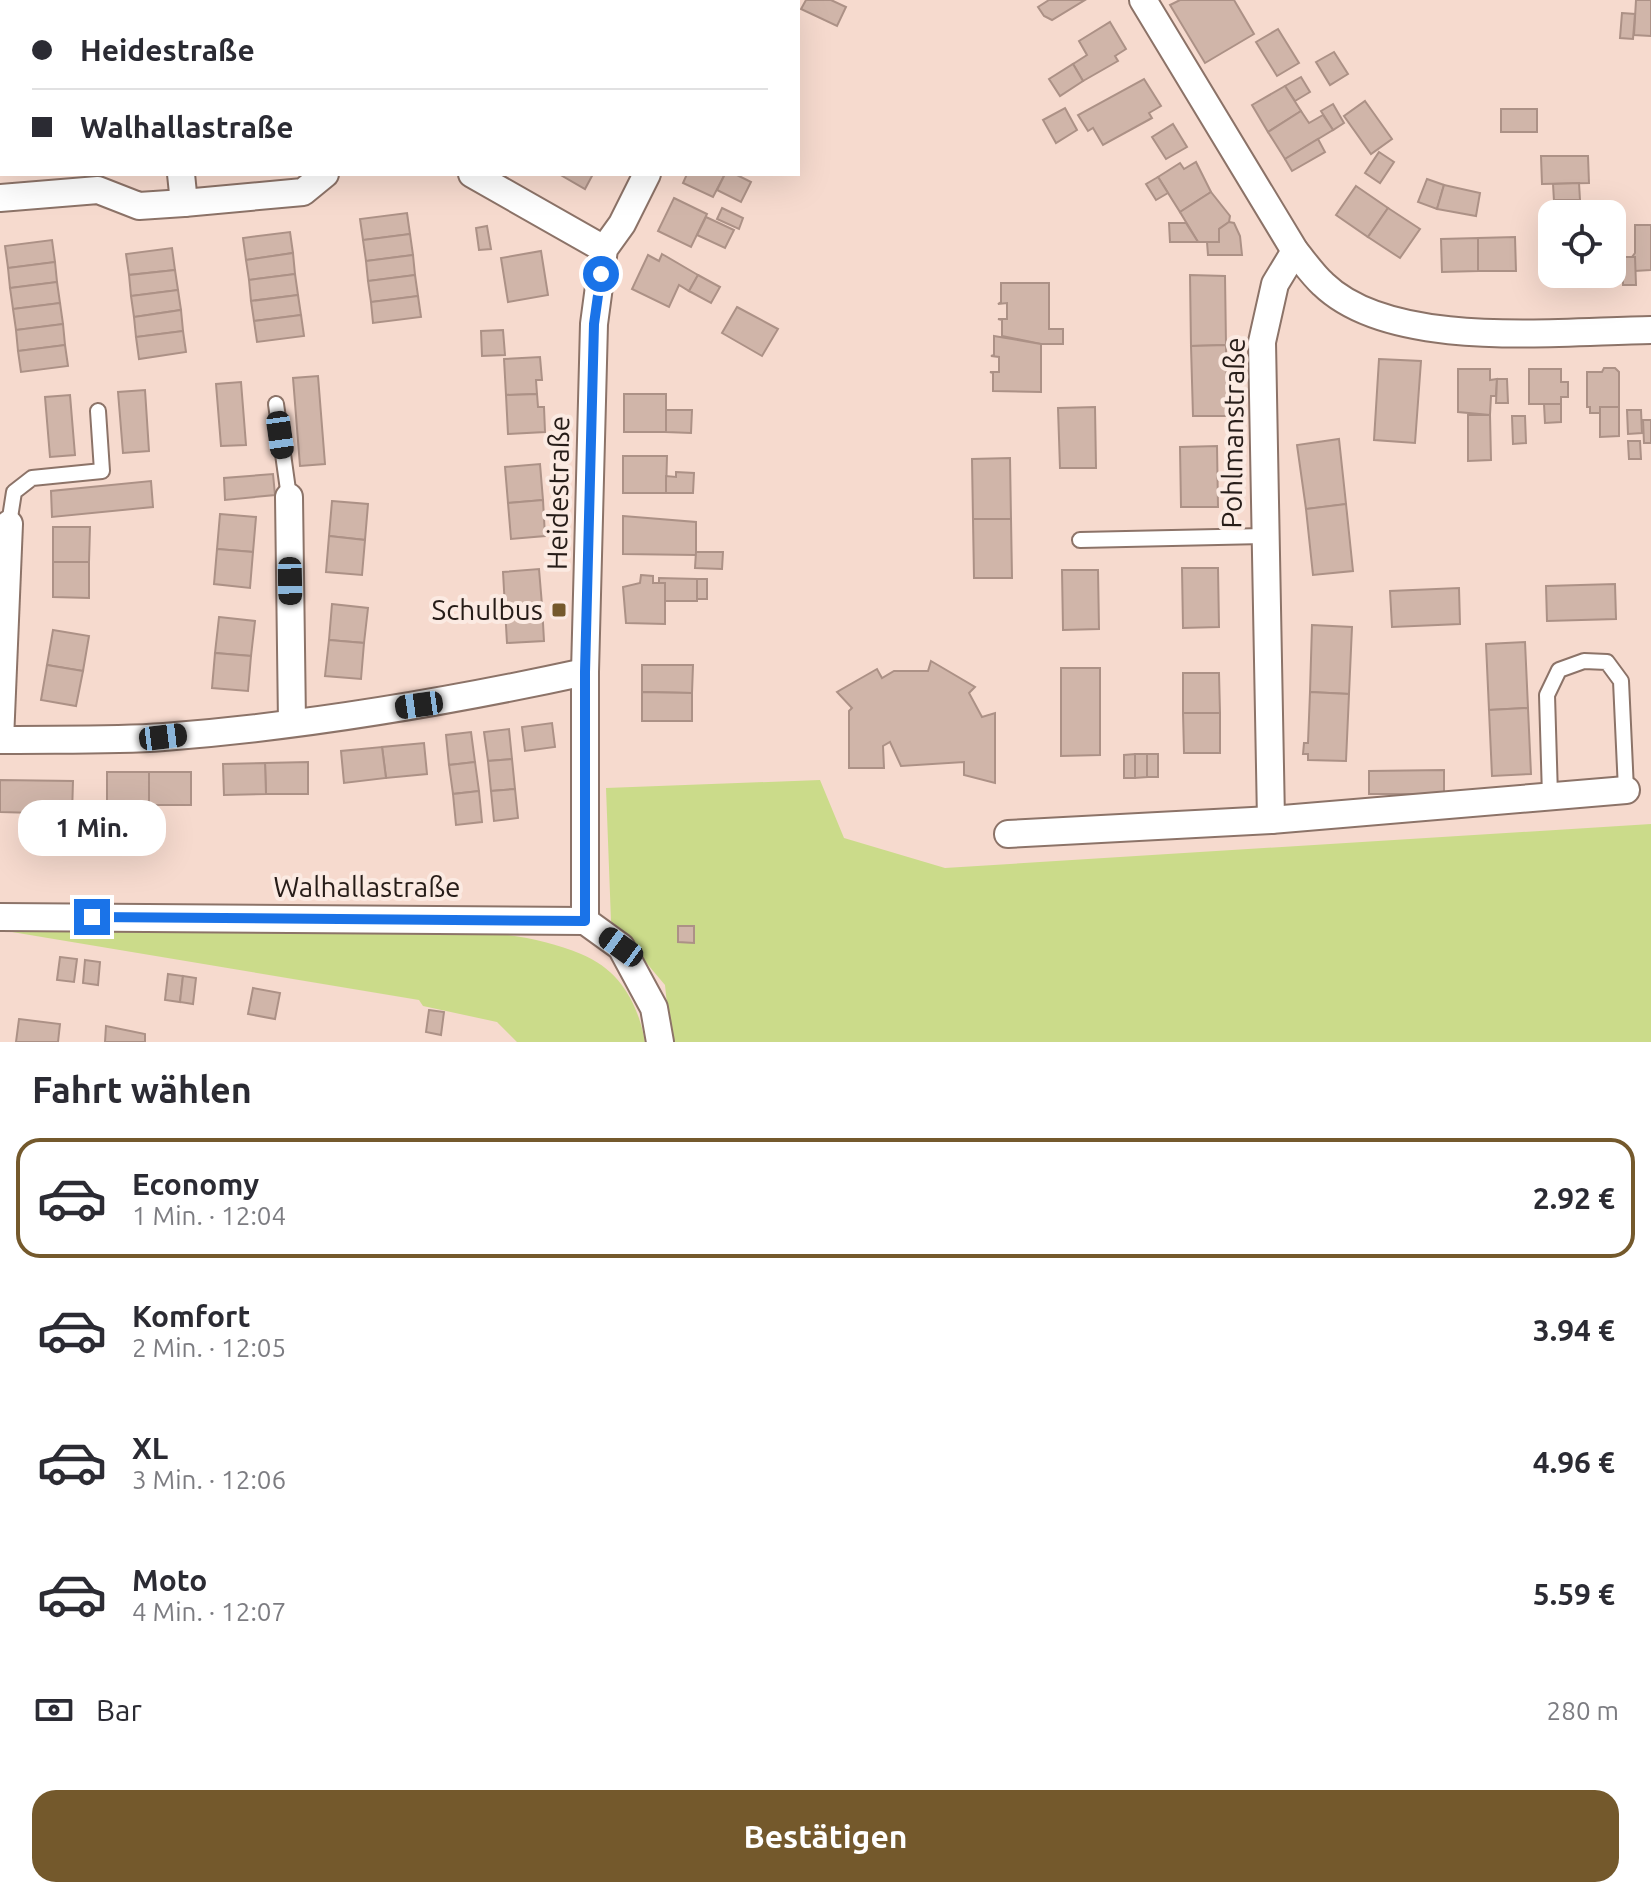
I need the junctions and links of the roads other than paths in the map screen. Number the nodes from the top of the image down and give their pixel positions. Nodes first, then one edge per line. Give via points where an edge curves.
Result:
1 (1143, 0) edge
2 (181, 176) edge
3 (323, 176) edge
4 (476, 176) edge
5 (646, 176) edge
6 (0, 198) edge
7 (184, 203) junction
8 (604, 249) junction
9 (1295, 251) junction
10 (1651, 330) edge
11 (276, 404) dead end
12 (98, 411) dead end
13 (289, 497) joint
14 (9, 524) joint
15 (1264, 536) junction
16 (1080, 540) dead end
17 (585, 672) junction
18 (292, 722) junction
19 (0, 740) edge
20 (1626, 790) joint
21 (1550, 796) junction
22 (1271, 820) junction
23 (1008, 834) dead end
24 (0, 917) edge
25 (585, 921) junction
26 (660, 1042) edge

1 - 9 street
2 - 7 street
3 - 7 street via 303,192
4 - 8 street
5 - 8 street, Heidestraße
6 - 7 street via 98,190 139,206
8 - 17 street, Heidestraße via 594,324
9 - 10 street via 1324,286 1396,324 1447,332
9 - 15 street, Pohlmanstraße via 1275,284 1262,342
11 - 13 lane
12 - 14 lane via 102,471 32,478 14,492
13 - 18 street
14 - 19 street
15 - 16 lane
15 - 22 street, Pohlmanstraße
17 - 18 street via 451,701
17 - 25 street, Heidestraße
18 - 19 street via 163,737
20 - 21 street
20 - 21 lane via 1621,681 1607,662 1584,661 1559,670 1547,695
21 - 22 street
22 - 23 street
24 - 25 street, Walhallastraße
25 - 26 street via 621,947 654,1008

